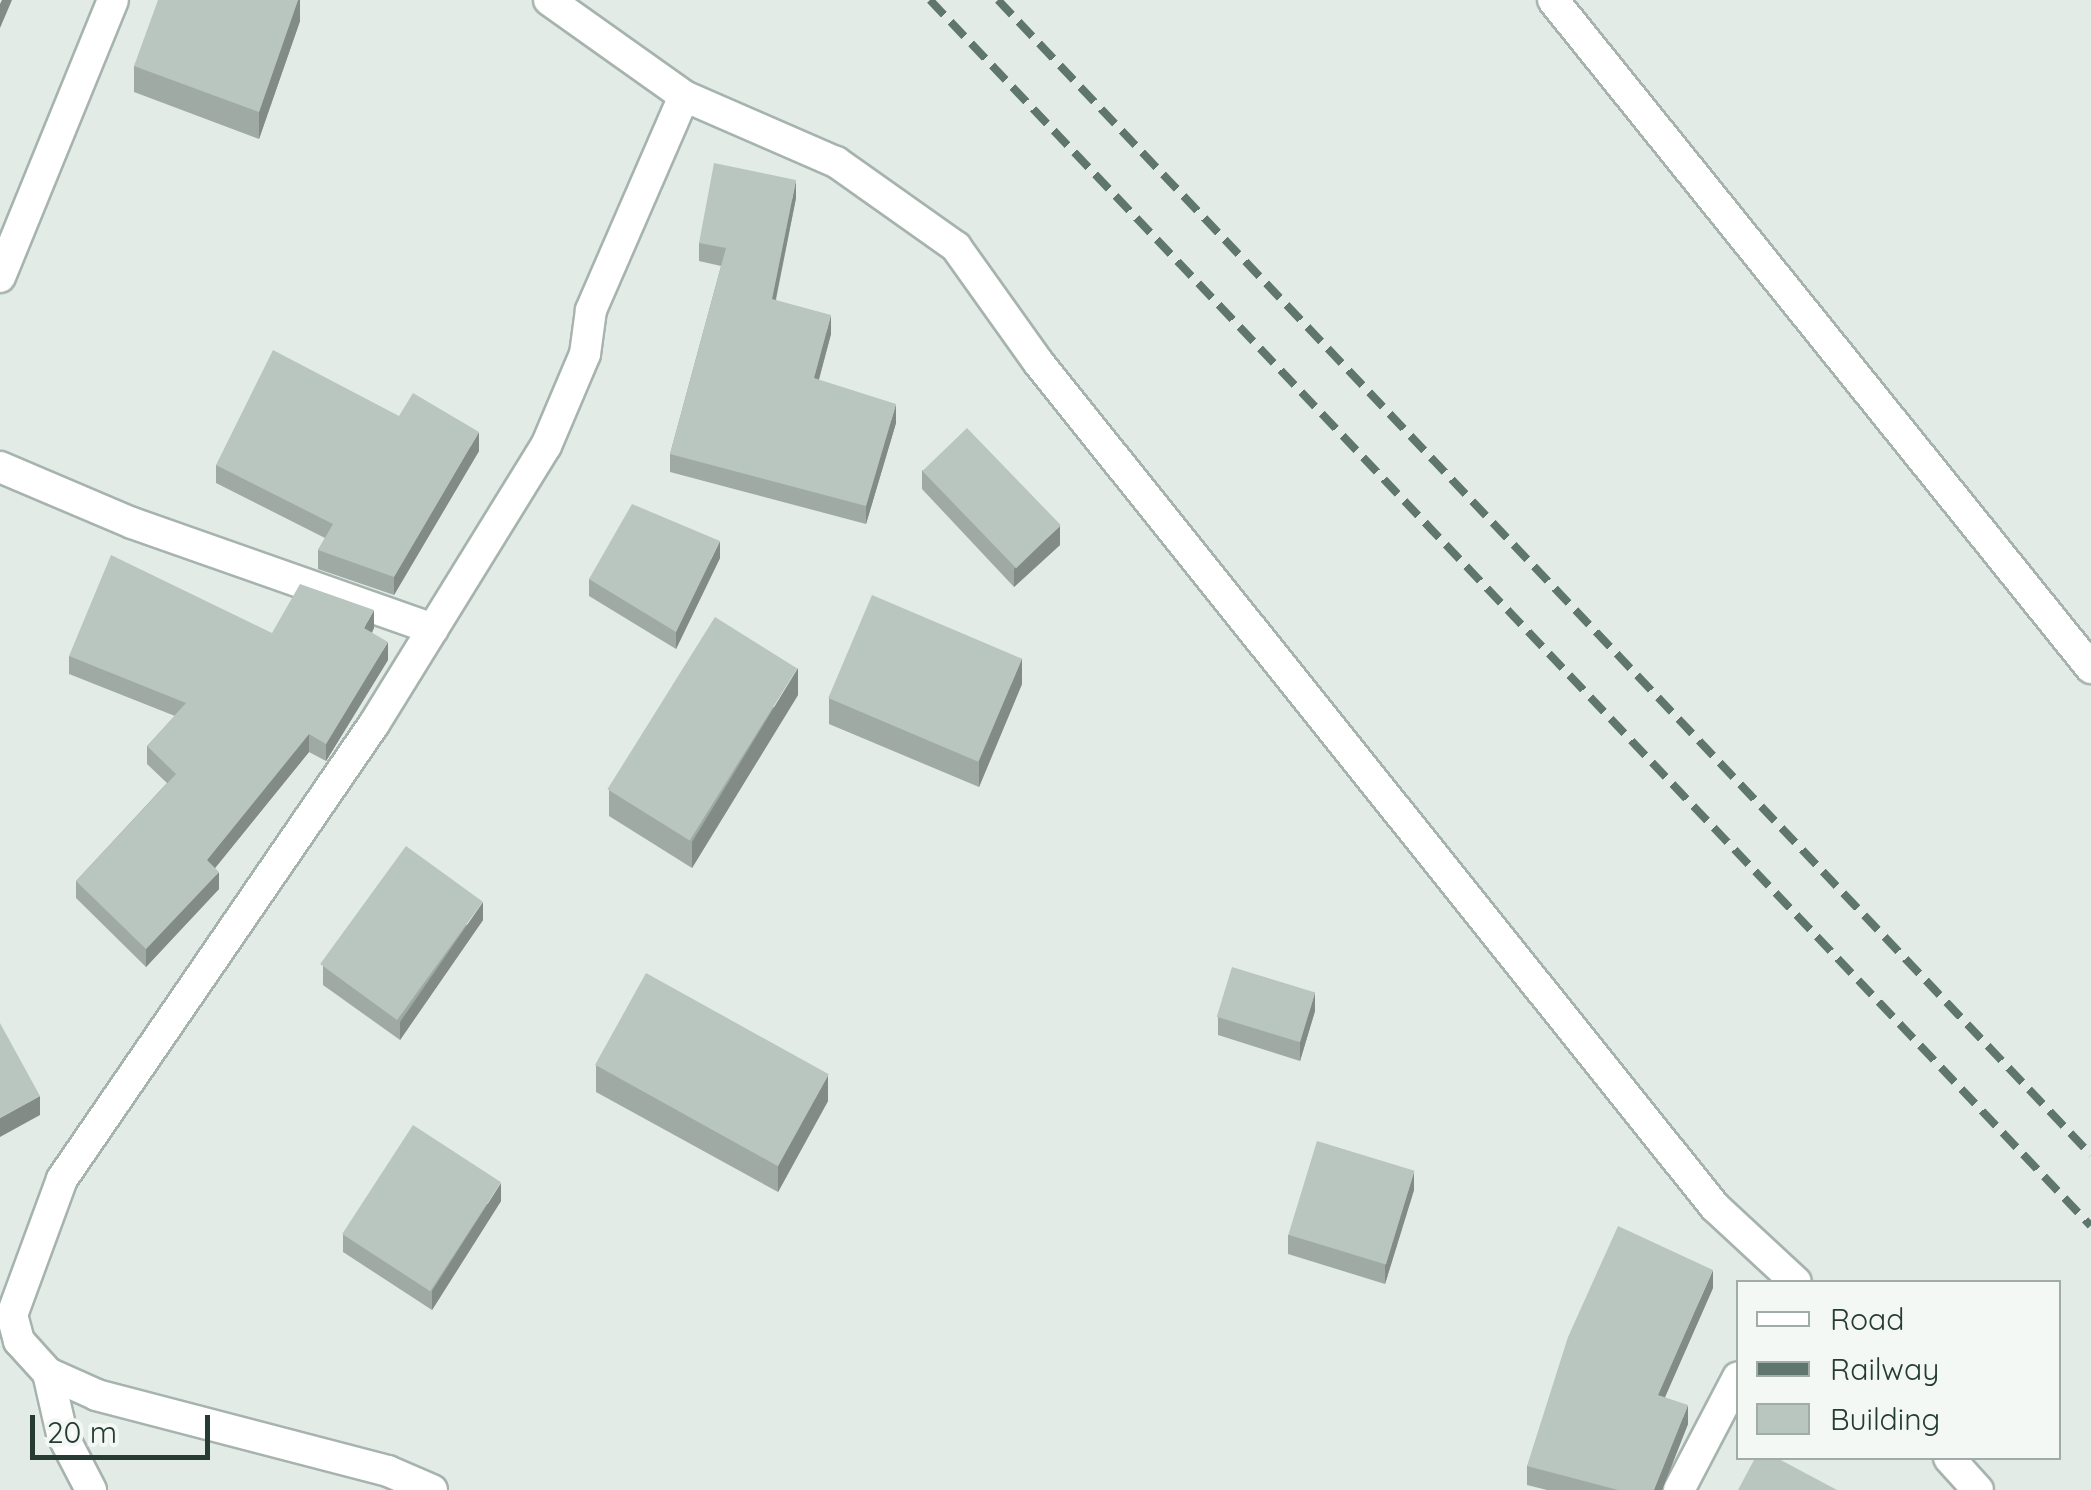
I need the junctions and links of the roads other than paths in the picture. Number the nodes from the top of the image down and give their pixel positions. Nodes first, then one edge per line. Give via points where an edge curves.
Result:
1 (113, 0) edge
2 (549, 0) edge
3 (1553, 0) edge
4 (684, 96) junction
5 (0, 277) edge
6 (0, 467) edge
7 (433, 629) junction
8 (2091, 668) edge
9 (1791, 1280) edge
10 (48, 1373) junction
11 (1736, 1382) edge
12 (1951, 1460) edge
13 (91, 1490) edge
14 (432, 1490) edge
15 (1679, 1490) edge
16 (1978, 1490) edge

1 - 5 street
2 - 4 street
3 - 8 street
4 - 7 street via 591,310 585,354 546,446
4 - 9 street via 836,162 956,247 1038,362 1715,1207
6 - 7 street via 132,523
7 - 10 street via 62,1179 12,1315 20,1341
10 - 13 street via 62,1434
10 - 14 street via 97,1395 388,1472
11 - 15 street
12 - 16 street

